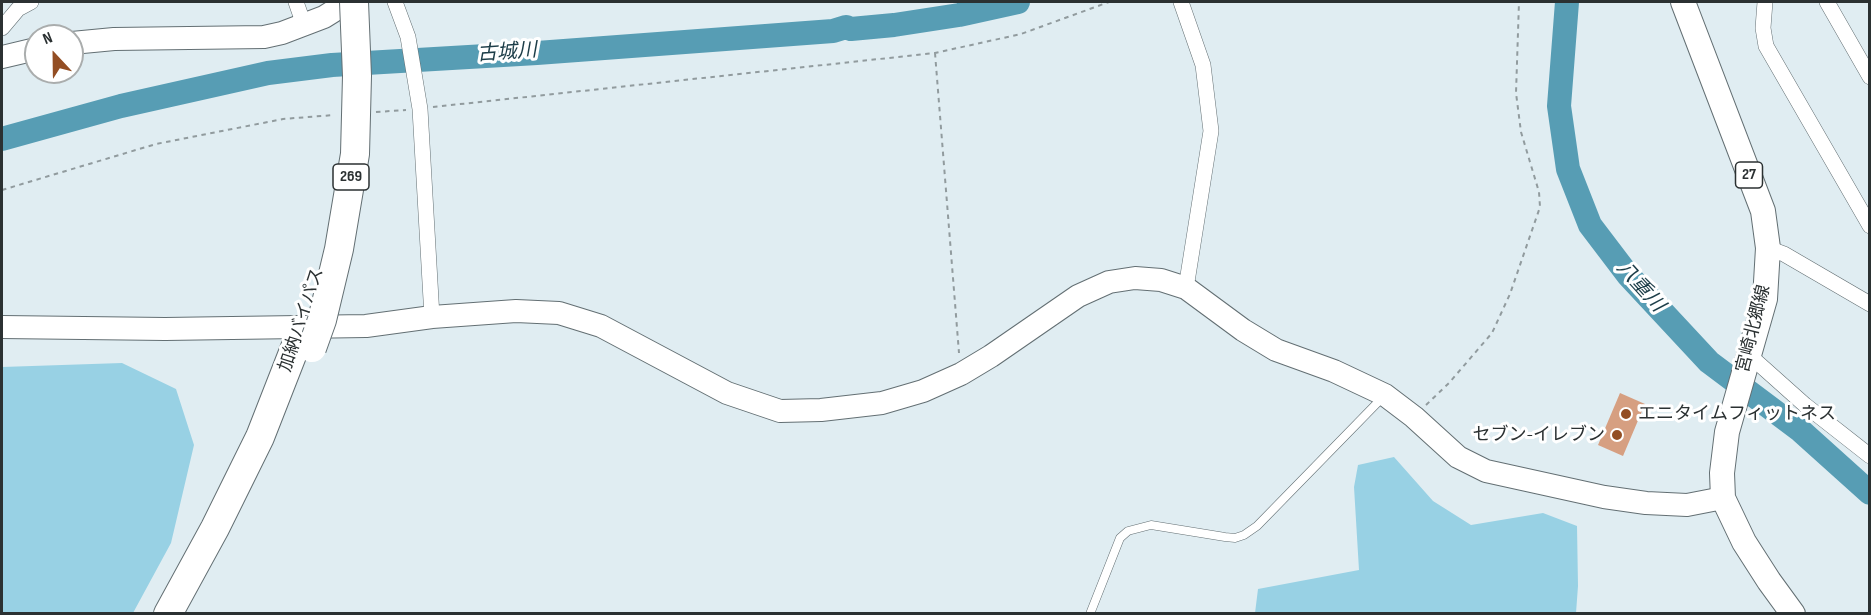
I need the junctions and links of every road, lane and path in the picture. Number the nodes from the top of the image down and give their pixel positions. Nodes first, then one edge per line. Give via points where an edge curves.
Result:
1 (32, 2) edge
2 (296, 2) edge
3 (338, 2) edge
4 (348, 2) edge
5 (354, 2) edge
6 (395, 2) edge
7 (1109, 2) edge
8 (1181, 2) edge
9 (1519, 2) edge
10 (1683, 2) edge
11 (1765, 2) edge
12 (1827, 2) edge
13 (303, 24) junction
14 (2, 28) edge
15 (84, 42) edge
16 (24, 52) edge
17 (935, 53) junction
18 (2, 57) edge
19 (1869, 78) edge
20 (418, 102) junction
21 (374, 112) dead end
22 (340, 115) dead end
23 (2, 190) edge
24 (1869, 226) edge
25 (1768, 249) junction
26 (1186, 288) junction
27 (1869, 304) edge
28 (432, 317) junction
29 (2, 327) edge
30 (304, 346) junction
31 (1749, 355) junction
32 (961, 374) junction
33 (1385, 395) junction
34 (1414, 417) junction
35 (1869, 456) edge
36 (1723, 498) junction
37 (168, 614) edge
38 (185, 614) edge
39 (1090, 614) edge
40 (1793, 614) edge

1 - 14 street via 18,9
2 - 13 street
3 - 30 highway, 加納バイパス / 269 via 341,137 328,236
4 - 13 street
5 - 30 highway, 加納バイパス / 269, bridge via 355,154 322,320
6 - 20 street via 408,37
7 - 17 path via 1021,34
8 - 26 street via 1203,65 1211,131
9 - 34 path via 1516,93 1521,132 1540,207 1492,333
10 - 25 main road, 宮崎北郷線 / 27 via 1763,211
11 - 24 street via 1766,46
12 - 19 street
13 - 15 street via 264,38
16 - 18 street
17 - 20 path
17 - 32 path
20 - 21 path
20 - 28 street
22 - 23 path via 283,119 156,144
25 - 27 street via 1784,254
25 - 31 main road, 宮崎北郷線 / 27 via 1765,299
26 - 32 street via 1161,280 1109,282 1078,296
26 - 33 street via 1276,350 1334,370
28 - 29 street via 366,326
28 - 32 street via 516,311 559,313 601,326 727,393 780,411 882,403
30 - 37 highway, 加納バイパス / 269
30 - 38 highway, 加納バイパス / 269 via 273,446
31 - 35 street
31 - 36 main road, 宮崎北郷線 / 27 via 1726,432
33 - 34 street
33 - 39 lane via 1244,535 1225,537 1151,525 1128,531 1120,538
34 - 36 street via 1458,456 1486,471 1646,503 1686,505
36 - 40 main road, 宮崎北郷線 / 27 via 1744,542

